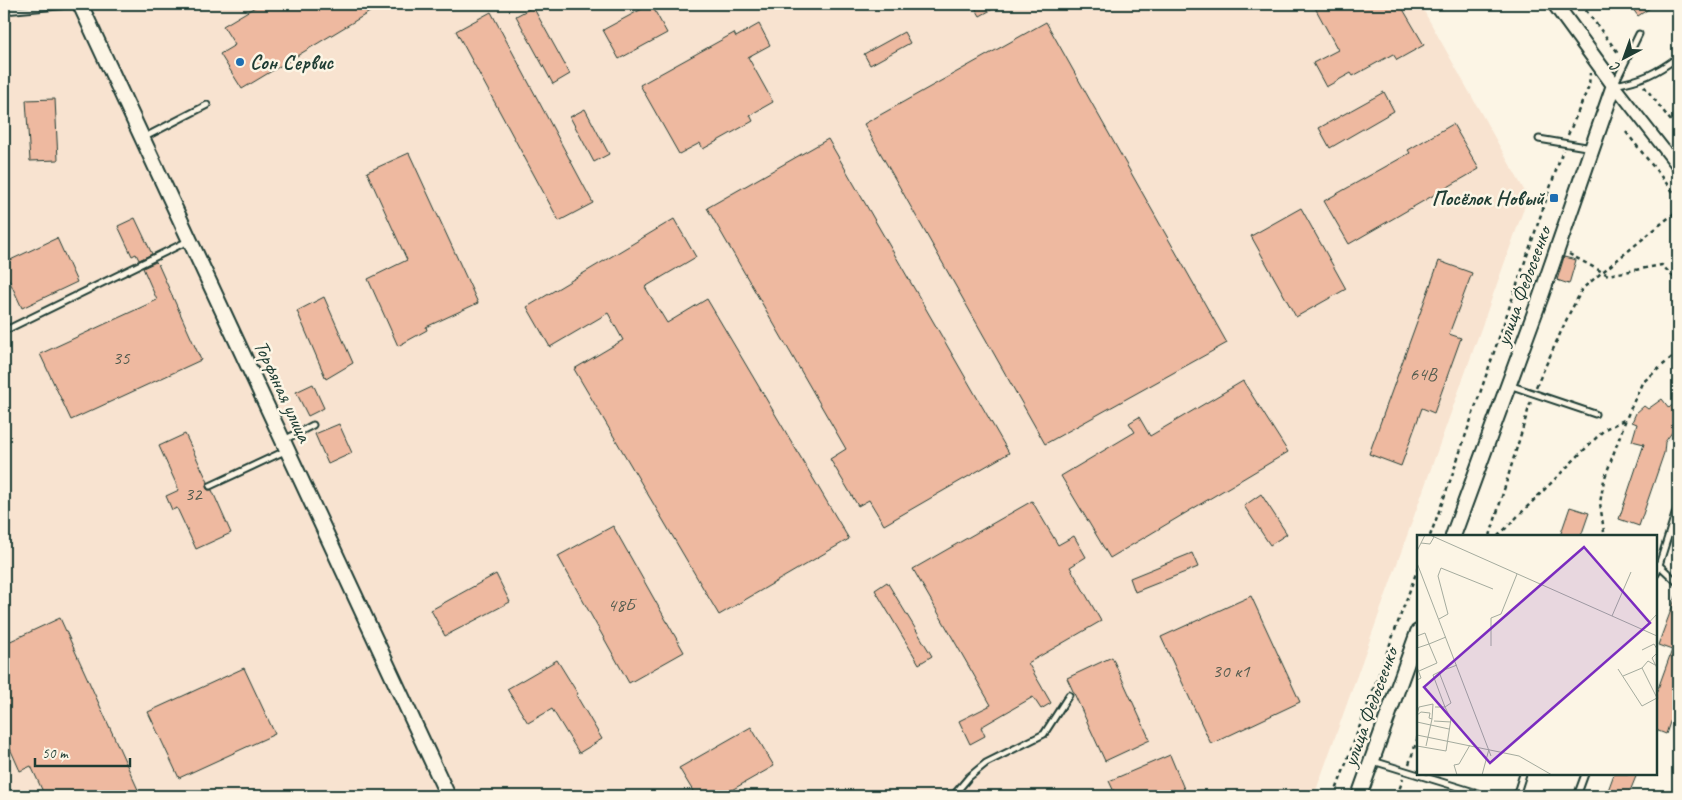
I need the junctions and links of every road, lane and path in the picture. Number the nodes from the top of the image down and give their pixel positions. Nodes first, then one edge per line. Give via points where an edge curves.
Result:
1 (80, 4) edge
2 (1555, 4) edge
3 (4, 11) edge
4 (1639, 34) dead end
5 (1678, 57) edge
6 (1590, 71) dead end
7 (1614, 85) junction
8 (207, 105) dead end
9 (1626, 132) dead end
10 (143, 138) junction
11 (1539, 138) dead end
12 (1565, 143) junction
13 (1592, 148) junction
14 (1678, 168) edge
15 (1678, 198) edge
16 (1678, 210) edge
17 (190, 240) junction
18 (1558, 249) junction
19 (1603, 272) junction
20 (1678, 282) edge
21 (4, 330) edge
22 (1678, 352) edge
23 (1678, 356) edge
24 (1672, 357) junction
25 (1509, 385) junction
26 (1533, 393) junction
27 (1595, 414) dead end
28 (1626, 419) junction
29 (313, 425) dead end
30 (285, 445) junction
31 (210, 486) dead end
32 (1678, 505) edge
33 (1604, 532) dead end
34 (1430, 535) edge
35 (1453, 535) edge
36 (1490, 535) edge
37 (1499, 535) edge
38 (1657, 565) edge
39 (1417, 571) edge
40 (1678, 583) edge
41 (1417, 635) edge
42 (1070, 695) dead end
43 (1371, 760) junction
44 (1417, 774) edge
45 (1419, 775) edge
46 (1524, 775) edge
47 (1586, 775) edge
48 (448, 796) edge
49 (954, 796) edge
50 (1334, 796) edge
51 (1358, 796) edge
52 (1487, 796) edge
53 (1516, 796) edge
54 (1577, 796) edge

1 - 3 lane
1 - 10 street, Торфяная улица
2 - 7 street
4 - 7 lane
5 - 7 lane via 1640,80
6 - 12 path via 1589,86
7 - 13 street, улица Федосеенко
7 - 14 street
8 - 10 lane
9 - 15 path
10 - 17 street, Торфяная улица
11 - 12 lane
12 - 13 lane
12 - 34 path
13 - 18 street, улица Федосеенко
16 - 19 path
17 - 21 lane
17 - 30 street, Торфяная улица
18 - 19 path
18 - 25 street, улица Федосеенко
19 - 20 path via 1608,275 1662,265
19 - 26 path via 1583,288
22 - 24 path
23 - 24 path
24 - 28 path via 1642,383
25 - 26 lane
25 - 35 street, улица Федосеенко
26 - 27 lane
26 - 36 path
28 - 33 path via 1604,480 1600,503
28 - 37 path via 1605,429
29 - 30 lane
30 - 31 lane
30 - 48 street, Торфяная улица
32 - 38 lane
38 - 40 lane
39 - 50 path
41 - 43 street, улица Федосеенко
42 - 49 lane via 1044,734 986,763
43 - 44 lane
43 - 51 street, улица Федосеенко
45 - 52 lane
46 - 53 lane
47 - 54 lane

